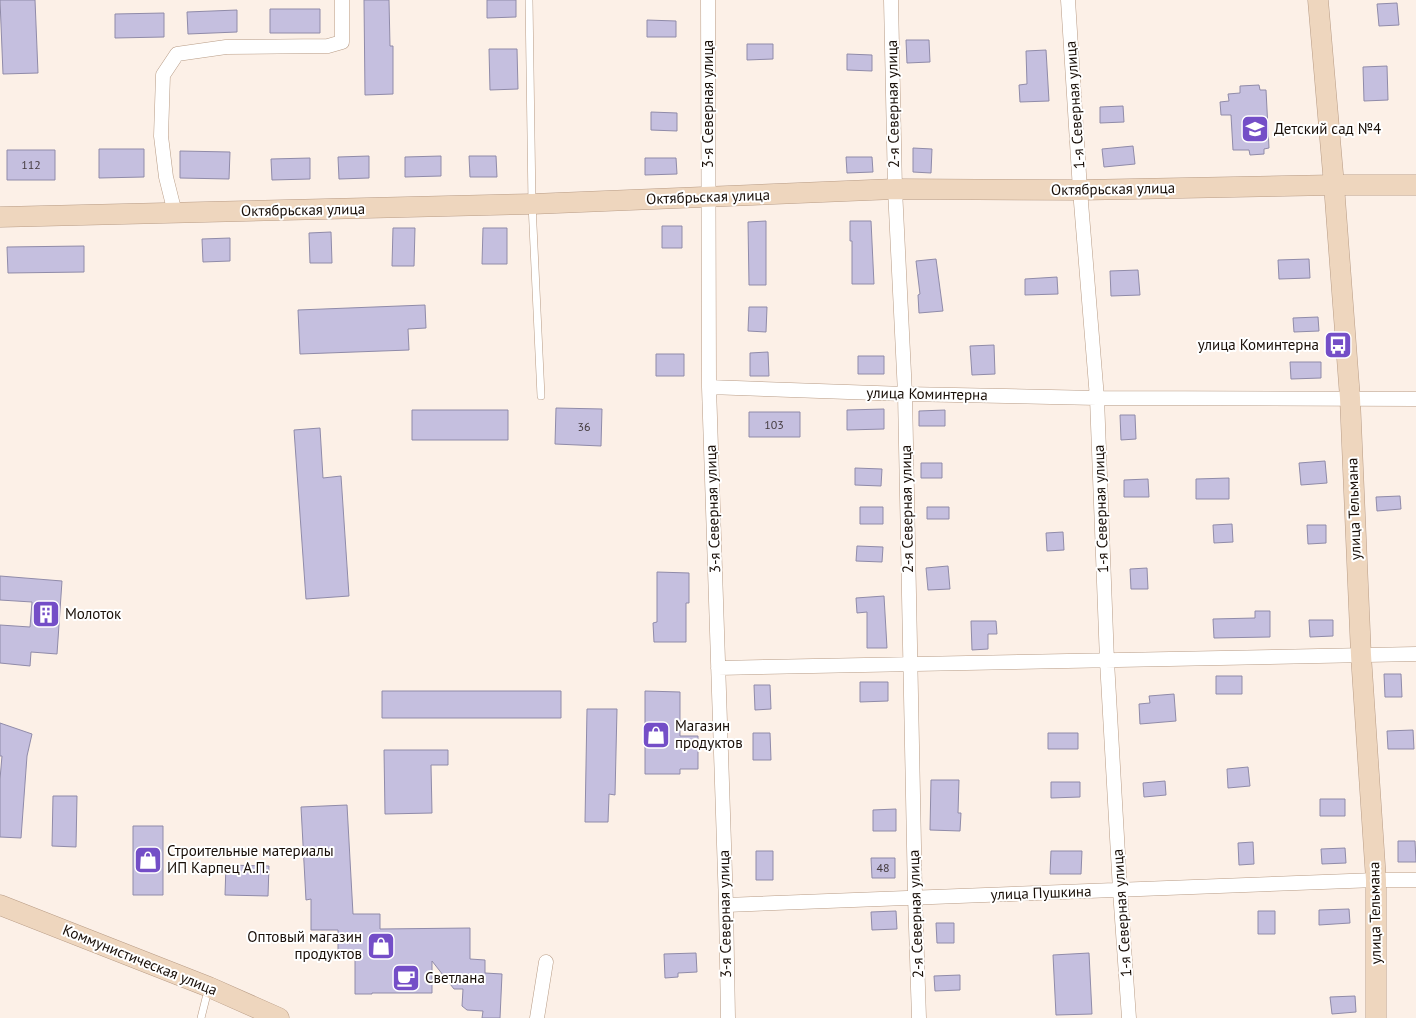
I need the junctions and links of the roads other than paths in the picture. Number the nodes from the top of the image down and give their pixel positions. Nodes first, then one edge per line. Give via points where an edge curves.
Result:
1 (342, 0) edge
2 (529, 0) edge
3 (708, 0) edge
4 (891, 0) edge
5 (1068, 0) edge
6 (1318, 0) edge
7 (1334, 185) junction
8 (1416, 185) edge
9 (895, 189) junction
10 (1080, 190) junction
11 (708, 197) junction
12 (532, 204) junction
13 (175, 213) junction
14 (0, 217) edge
15 (709, 387) junction
16 (905, 394) junction
17 (541, 396) dead end
18 (1097, 398) junction
19 (1350, 398) junction
20 (1416, 399) edge
21 (1361, 654) junction
22 (1416, 654) edge
23 (1107, 661) junction
24 (910, 663) junction
25 (718, 668) junction
26 (1376, 880) junction
27 (1416, 880) edge
28 (1120, 890) junction
29 (915, 896) junction
30 (0, 905) edge
31 (726, 905) junction
32 (546, 962) dead end
33 (209, 987) junction
34 (201, 1018) edge
35 (280, 1018) edge
36 (537, 1018) edge
37 (728, 1018) edge
38 (919, 1018) edge
39 (1129, 1018) edge
40 (1376, 1018) edge

1 - 13 street via 342,42 328,46 226,47 177,54 163,75 161,136
2 - 12 lane
3 - 11 street, 3-я Северная улица
4 - 9 street, 2-я Северная улица
5 - 10 street, 1-я Северная улица
6 - 7 street, улица Тельмана
7 - 8 street, Октябрьская улица
7 - 10 street, Октябрьская улица
7 - 19 street, улица Тельмана
9 - 10 street, Октябрьская улица
9 - 11 street, Октябрьская улица
9 - 16 street, 2-я Северная улица
10 - 18 street, 1-я Северная улица
11 - 12 street, Октябрьская улица
11 - 15 street, 3-я Северная улица
12 - 13 street, Октябрьская улица
12 - 17 lane
13 - 14 street, Октябрьская улица
15 - 16 street, улица Коминтерна
15 - 25 street, 3-я Северная улица
16 - 18 street, улица Коминтерна
16 - 24 street, 2-я Северная улица
18 - 19 street, улица Коминтерна
18 - 23 street, 1-я Северная улица
19 - 20 street, улица Коминтерна
19 - 21 street, улица Тельмана
21 - 22 street
21 - 23 street
21 - 26 street, улица Тельмана
23 - 24 street
23 - 28 street, 1-я Северная улица
24 - 25 street
24 - 29 street, 2-я Северная улица
25 - 31 street, 3-я Северная улица
26 - 27 street, улица Пушкина
26 - 28 street, улица Пушкина
26 - 40 street, улица Тельмана
28 - 29 street, улица Пушкина
28 - 39 street, 1-я Северная улица
29 - 31 street, улица Пушкина
29 - 38 street, 2-я Северная улица
30 - 33 street, Коммунистическая улица
31 - 37 street, 3-я Северная улица
32 - 36 street
33 - 34 lane
33 - 35 street, Коммунистическая улица

